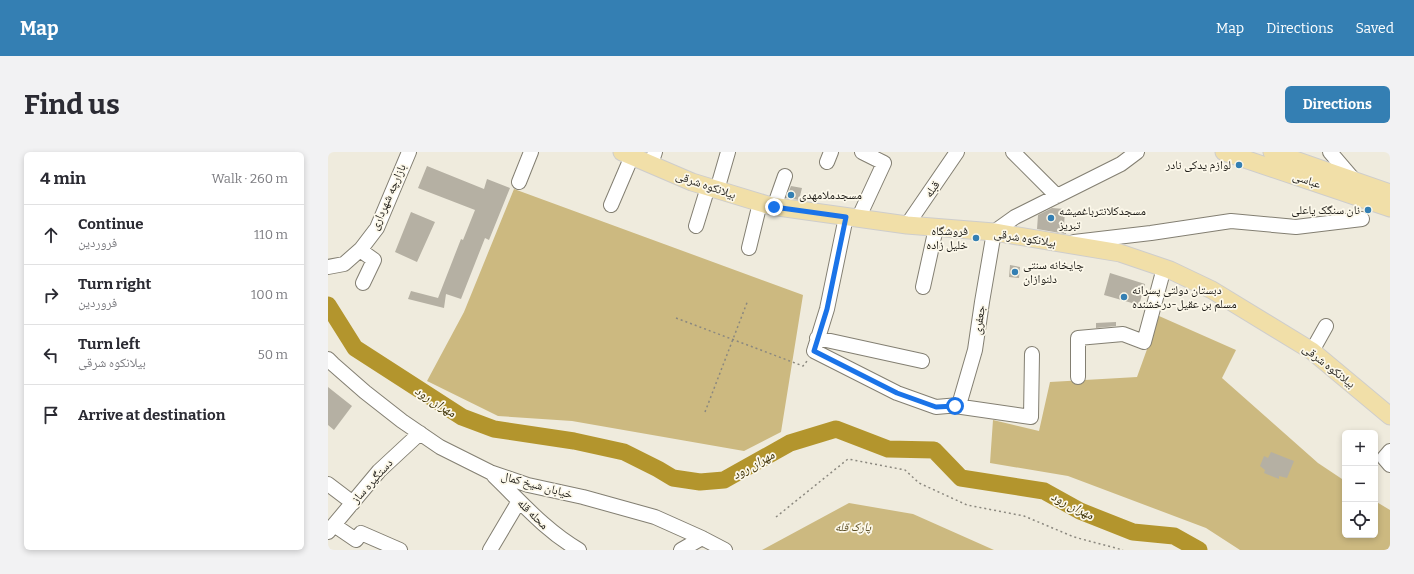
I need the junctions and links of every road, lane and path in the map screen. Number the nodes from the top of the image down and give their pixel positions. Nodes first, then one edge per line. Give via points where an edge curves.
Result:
1 (409, 152) edge
2 (531, 152) edge
3 (728, 152) edge
4 (862, 152) edge
5 (957, 152) edge
6 (1013, 152) edge
7 (1137, 152) edge
8 (1224, 152) edge
9 (1272, 152) edge
10 (1330, 152) edge
11 (627, 154) edge
12 (653, 158) edge
13 (785, 176) dead end
14 (1354, 180) junction
15 (519, 182) dead end
16 (712, 188) junction
17 (1390, 193) edge
18 (1057, 196) junction
19 (611, 205) dead end
20 (767, 205) junction
21 (1390, 208) edge
22 (852, 218) junction
23 (1362, 219) dead end
24 (907, 225) junction
25 (696, 226) dead end
26 (936, 228) junction
27 (994, 232) junction
28 (1062, 243) junction
29 (749, 248) dead end
30 (360, 250) junction
31 (328, 267) edge
32 (1164, 268) junction
33 (363, 283) dead end
34 (923, 287) dead end
35 (748, 300) dead end
36 (676, 318) dead end
37 (1326, 326) dead end
38 (733, 340) junction
39 (815, 345) junction
40 (1312, 351) junction
41 (1032, 354) dead end
42 (922, 361) dead end
43 (330, 365) edge
44 (1078, 377) dead end
45 (957, 406) junction
46 (705, 412) dead end
47 (1390, 416) edge
48 (420, 433) junction
49 (1390, 451) edge
50 (1390, 465) edge
51 (490, 472) junction
52 (328, 484) edge
53 (519, 501) junction
54 (353, 503) junction
55 (776, 517) dead end
56 (331, 529) edge
57 (702, 538) junction
58 (400, 550) edge
59 (490, 550) edge
60 (579, 550) edge
61 (681, 550) edge
62 (725, 550) edge
63 (1123, 550) edge

1 - 30 street, بازارچه شهرداری via 377,228
2 - 15 street
3 - 16 street
4 - 22 street via 884,163
5 - 24 street, قبله
6 - 18 street
7 - 18 street via 1121,164
8 - 21 main road, عباسى
9 - 14 main road, عباسى
10 - 14 street
11 - 12 main road, بیلانکوه شرقی
11 - 19 street
12 - 16 main road, بیلانکوه شرقی via 692,182
13 - 20 street
14 - 17 main road, عباسى
16 - 20 main road, بیلانکوه شرقی
16 - 25 street
18 - 27 street via 1015,217
20 - 22 main road, بیلانکوه شرقی
20 - 29 street
22 - 24 main road, بیلانکوه شرقی
22 - 39 street
23 - 28 street via 1296,227 1231,221
24 - 26 main road, بیلانکوه شرقی
26 - 27 main road, بیلانکوه شرقی
26 - 34 street
27 - 28 main road, بیلانکوه شرقی
27 - 45 street, جعفری via 975,350
28 - 32 main road, بیلانکوه شرقی via 1120,253
30 - 31 street, بازارچه شهرداری via 344,264
30 - 33 street via 374,260
32 - 40 main road, بیلانکوه شرقی via 1212,290
32 - 44 street via 1144,342 1123,334 1078,338
35 - 38 path
36 - 38 path
37 - 40 street
38 - 39 path via 803,366
38 - 46 path
39 - 42 street
39 - 45 street via 897,393 936,407
40 - 47 main road, بیلانکوه شرقی
41 - 45 street via 1031,417
43 - 48 street, خیابان شیخ کمال
48 - 51 street, خیابان شیخ کمال via 440,447
48 - 54 street, دستگیره ساز via 380,471
49 - 50 street via 1384,458
51 - 53 street, محله قله
51 - 57 street, خیابان شیخ کمال via 528,485 655,517
52 - 54 street
53 - 59 street
53 - 60 street, محله قله via 546,527
54 - 56 street, دستگیره ساز
55 - 63 path via 848,459 905,470 919,483 967,505 1024,516 1074,537
56 - 58 street via 356,540 360,534
57 - 61 street
57 - 62 street, خیابان شیخ کمال

